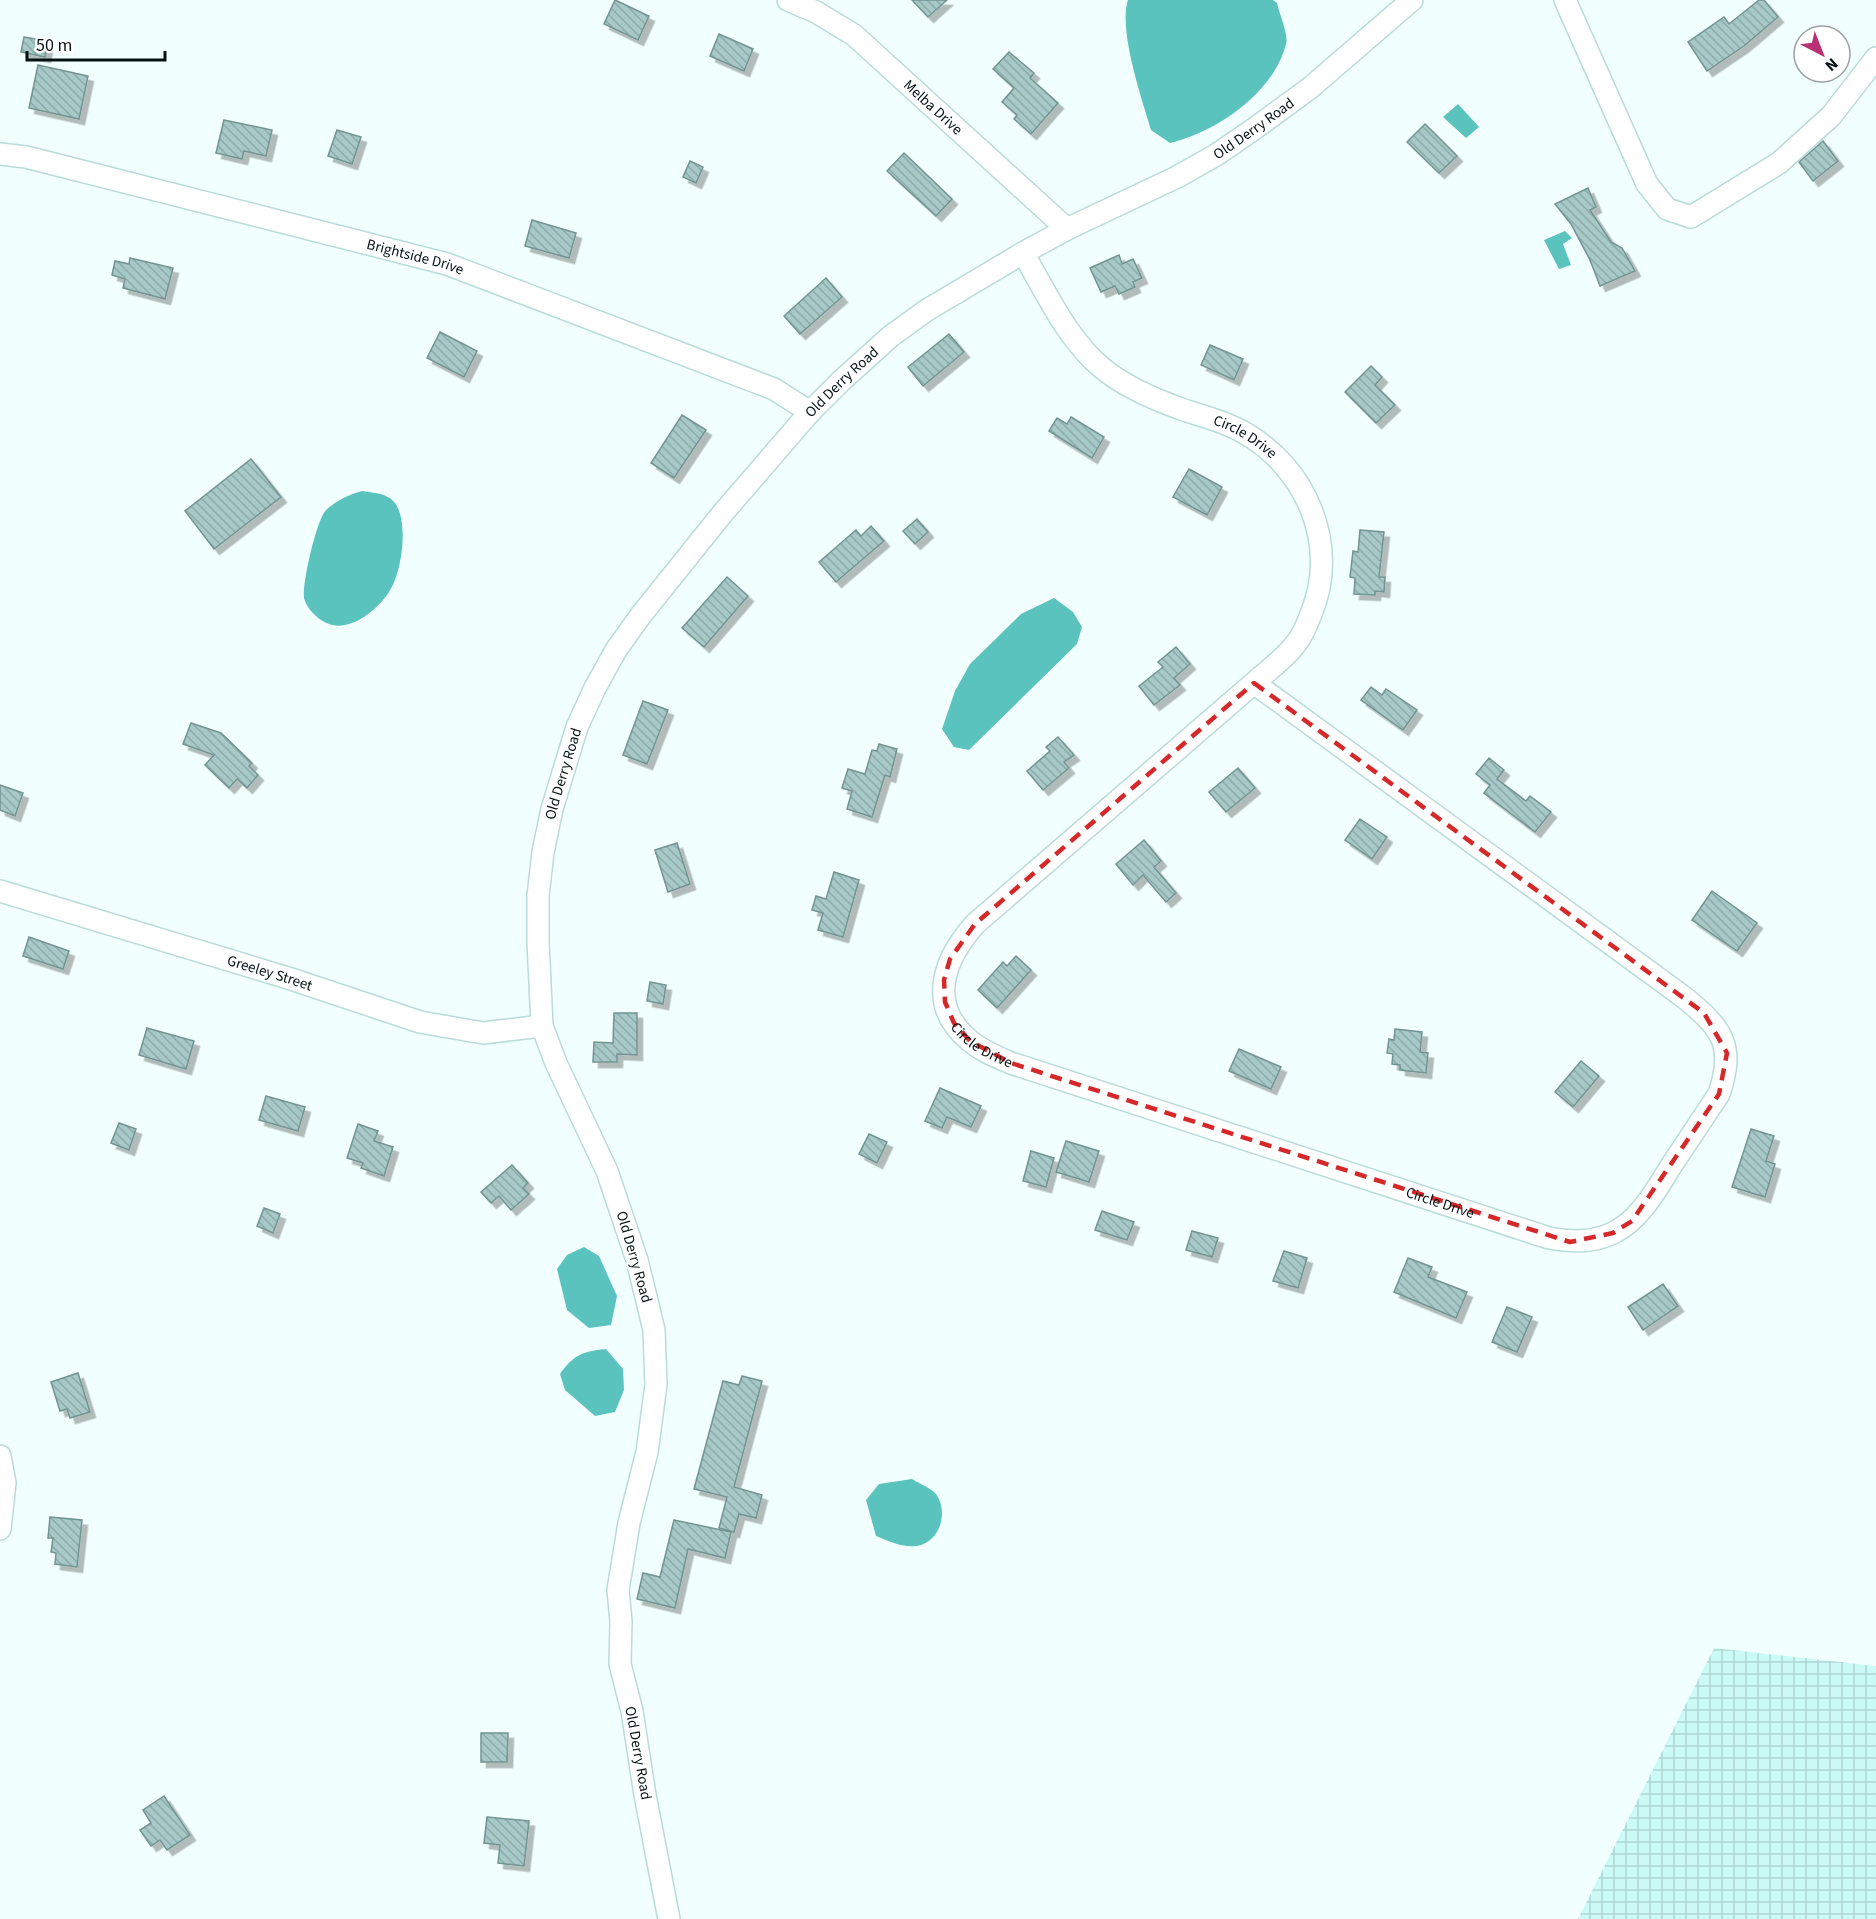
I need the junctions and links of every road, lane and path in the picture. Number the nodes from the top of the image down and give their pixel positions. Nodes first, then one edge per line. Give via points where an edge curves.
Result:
1 (788, 0) edge
2 (1412, 0) edge
3 (1565, 0) edge
4 (1876, 58) edge
5 (0, 154) edge
6 (1066, 229) junction
7 (1023, 253) junction
8 (810, 412) junction
9 (1254, 683) junction
10 (0, 891) edge
11 (542, 1026) junction
12 (0, 1456) edge
13 (0, 1529) edge
14 (669, 1919) edge

1 - 6 street, Melba Drive via 854,34
2 - 6 street, Old Derry Road via 1317,82 1254,129 1178,177
3 - 4 street via 1647,184 1667,209 1692,217 1779,163 1831,116
5 - 8 street, Brightside Drive via 26,157 447,264 774,389
6 - 7 street, Old Derry Road
7 - 8 street, Old Derry Road via 891,336
7 - 9 street, Circle Drive via 1074,336 1102,368 1139,391 1242,431 1278,457 1304,492 1319,533 1321,579 1316,602 1294,646
8 - 11 street, Old Derry Road via 641,615 616,650 577,727 543,852 538,896
9 - 9 street, Circle Drive via 975,924 950,959 944,980 945,1002 954,1023 970,1041 1011,1063 1549,1238 1570,1242 1592,1240 1632,1221 1719,1094 1727,1053 1719,1032 1685,998
10 - 11 street, Greeley Street via 420,1022 483,1032
11 - 14 street, Old Derry Road via 607,1171 637,1260 654,1330 656,1385 647,1452 629,1523 618,1590 620,1664
12 - 13 street via 5,1483

